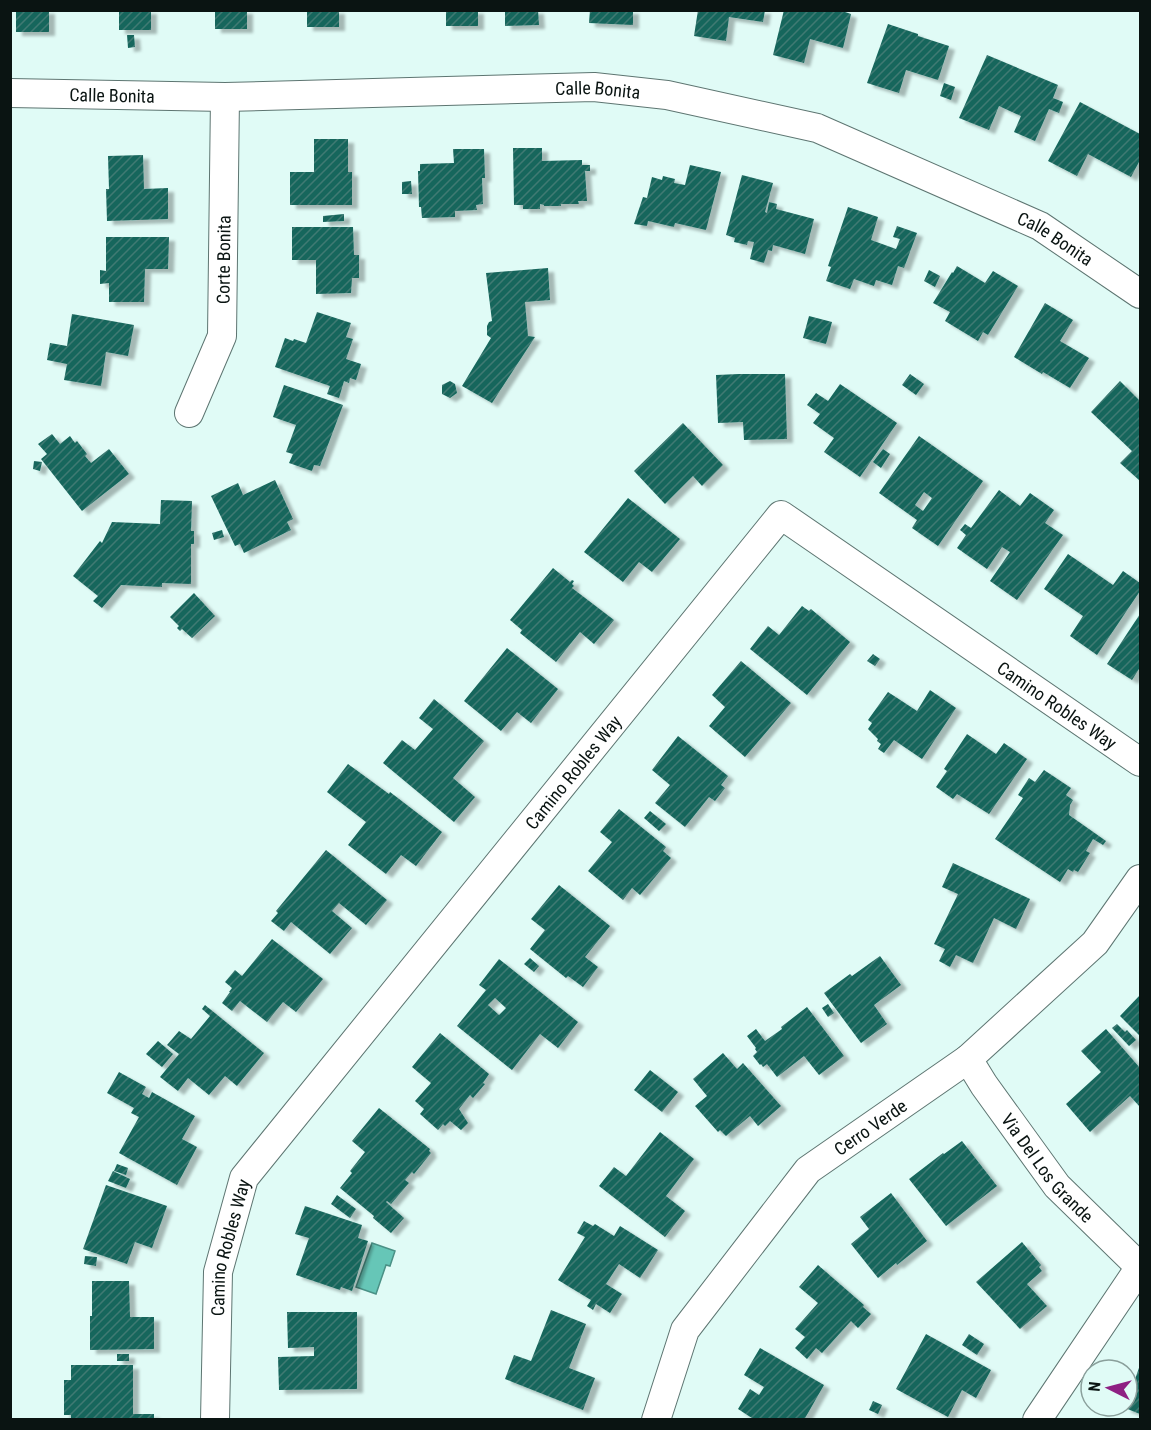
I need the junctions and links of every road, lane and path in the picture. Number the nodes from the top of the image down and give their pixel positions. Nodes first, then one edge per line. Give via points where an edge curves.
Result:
1 (10, 93) edge
2 (225, 97) junction
3 (1140, 294) edge
4 (189, 413) dead end
5 (1140, 762) edge
6 (1140, 879) edge
7 (968, 1059) junction
8 (1140, 1267) edge
9 (215, 1419) edge
10 (657, 1419) edge
11 (1037, 1419) edge

1 - 2 street, Calle Bonita
2 - 3 street, Calle Bonita via 594,87 668,95 816,128 1040,226
2 - 4 street, Corte Bonita via 222,336
5 - 9 street, Camino Robles Way via 781,515 244,1178 218,1272
6 - 7 street, Cerro Verde via 1095,944
7 - 8 street, Via Del Los Grande via 1058,1186
7 - 10 street, Cerro Verde via 808,1170 686,1330
8 - 11 street

